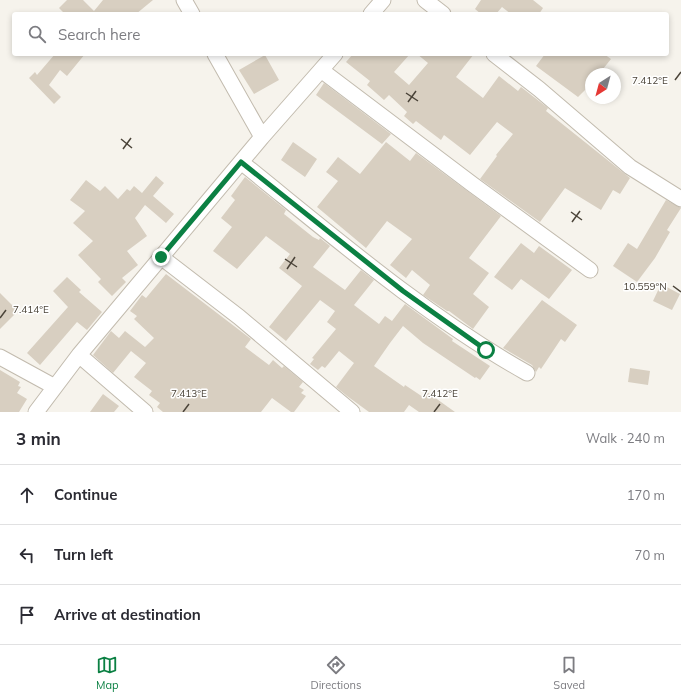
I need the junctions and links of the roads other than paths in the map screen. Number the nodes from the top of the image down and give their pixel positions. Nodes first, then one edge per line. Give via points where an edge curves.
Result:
1 (184, 0) edge
2 (383, 0) edge
3 (425, 0) edge
4 (191, 12) edge
5 (373, 12) edge
6 (440, 12) edge
7 (216, 56) edge
8 (333, 56) edge
9 (497, 56) edge
10 (321, 70) junction
11 (262, 137) junction
12 (241, 162) junction
13 (681, 199) edge
14 (161, 257) junction
15 (590, 270) dead end
16 (79, 355) junction
17 (0, 357) edge
18 (527, 373) dead end
19 (55, 387) junction
20 (36, 412) edge
21 (145, 412) edge
22 (352, 412) edge

1 - 4 street
2 - 5 street
3 - 6 street
7 - 11 street
8 - 10 street
9 - 13 street via 630,167
10 - 11 street
10 - 15 street
11 - 12 street
12 - 14 street
12 - 18 street via 403,291 486,350
14 - 16 street
14 - 22 street via 239,317
16 - 19 street
16 - 21 street
17 - 19 street
19 - 20 street

